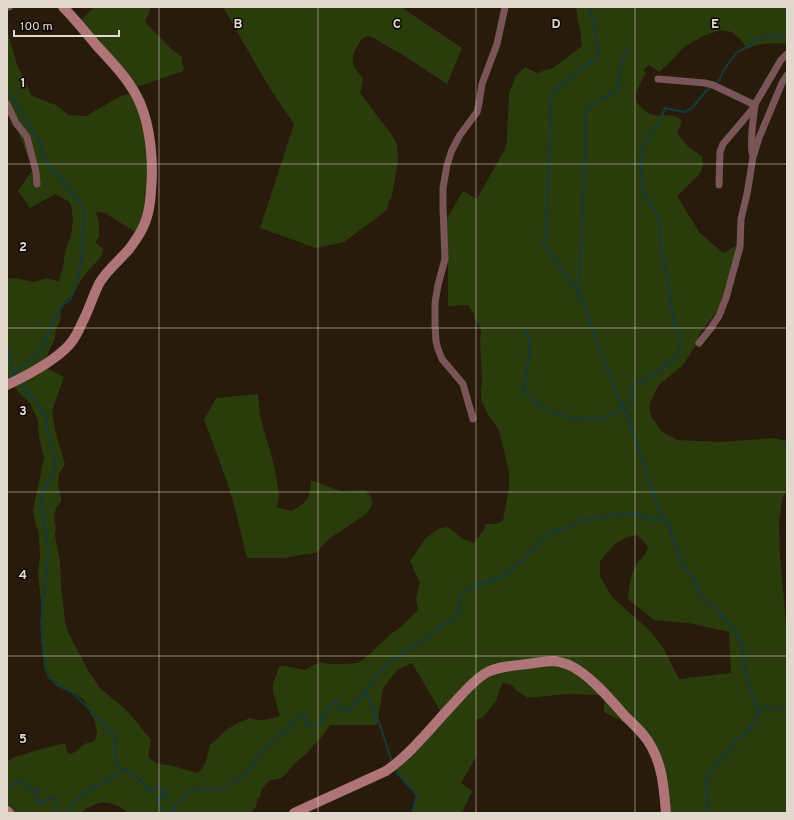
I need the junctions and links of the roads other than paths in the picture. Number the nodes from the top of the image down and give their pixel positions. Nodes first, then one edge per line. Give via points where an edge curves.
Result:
1 (63, 7) edge
2 (505, 7) edge
3 (787, 54) edge
4 (787, 75) edge
5 (658, 79) dead end
6 (7, 104) edge
7 (755, 105) junction
8 (753, 158) junction
9 (37, 184) dead end
10 (719, 185) dead end
11 (699, 343) dead end
12 (15, 381) edge
13 (473, 420) dead end
14 (7, 811) edge
15 (9, 813) edge
16 (294, 813) edge
17 (666, 813) edge

1 - 12 street via 130,85 141,104 146,117 151,150 151,197 144,226 101,281 83,323 70,345 48,362
2 - 13 street via 498,44 482,84 477,112 452,150 443,188 445,259 435,303 436,341 442,359 463,384
3 - 7 street
4 - 8 street via 759,138
5 - 7 street via 713,85
6 - 9 street via 16,123 27,137
7 - 8 street via 751,133
7 - 10 street via 723,144 720,152
8 - 11 street via 741,218 740,247 726,298 719,316
14 - 15 street
16 - 17 street via 397,764 484,674 500,668 555,661 568,664 583,674 646,738 659,763

